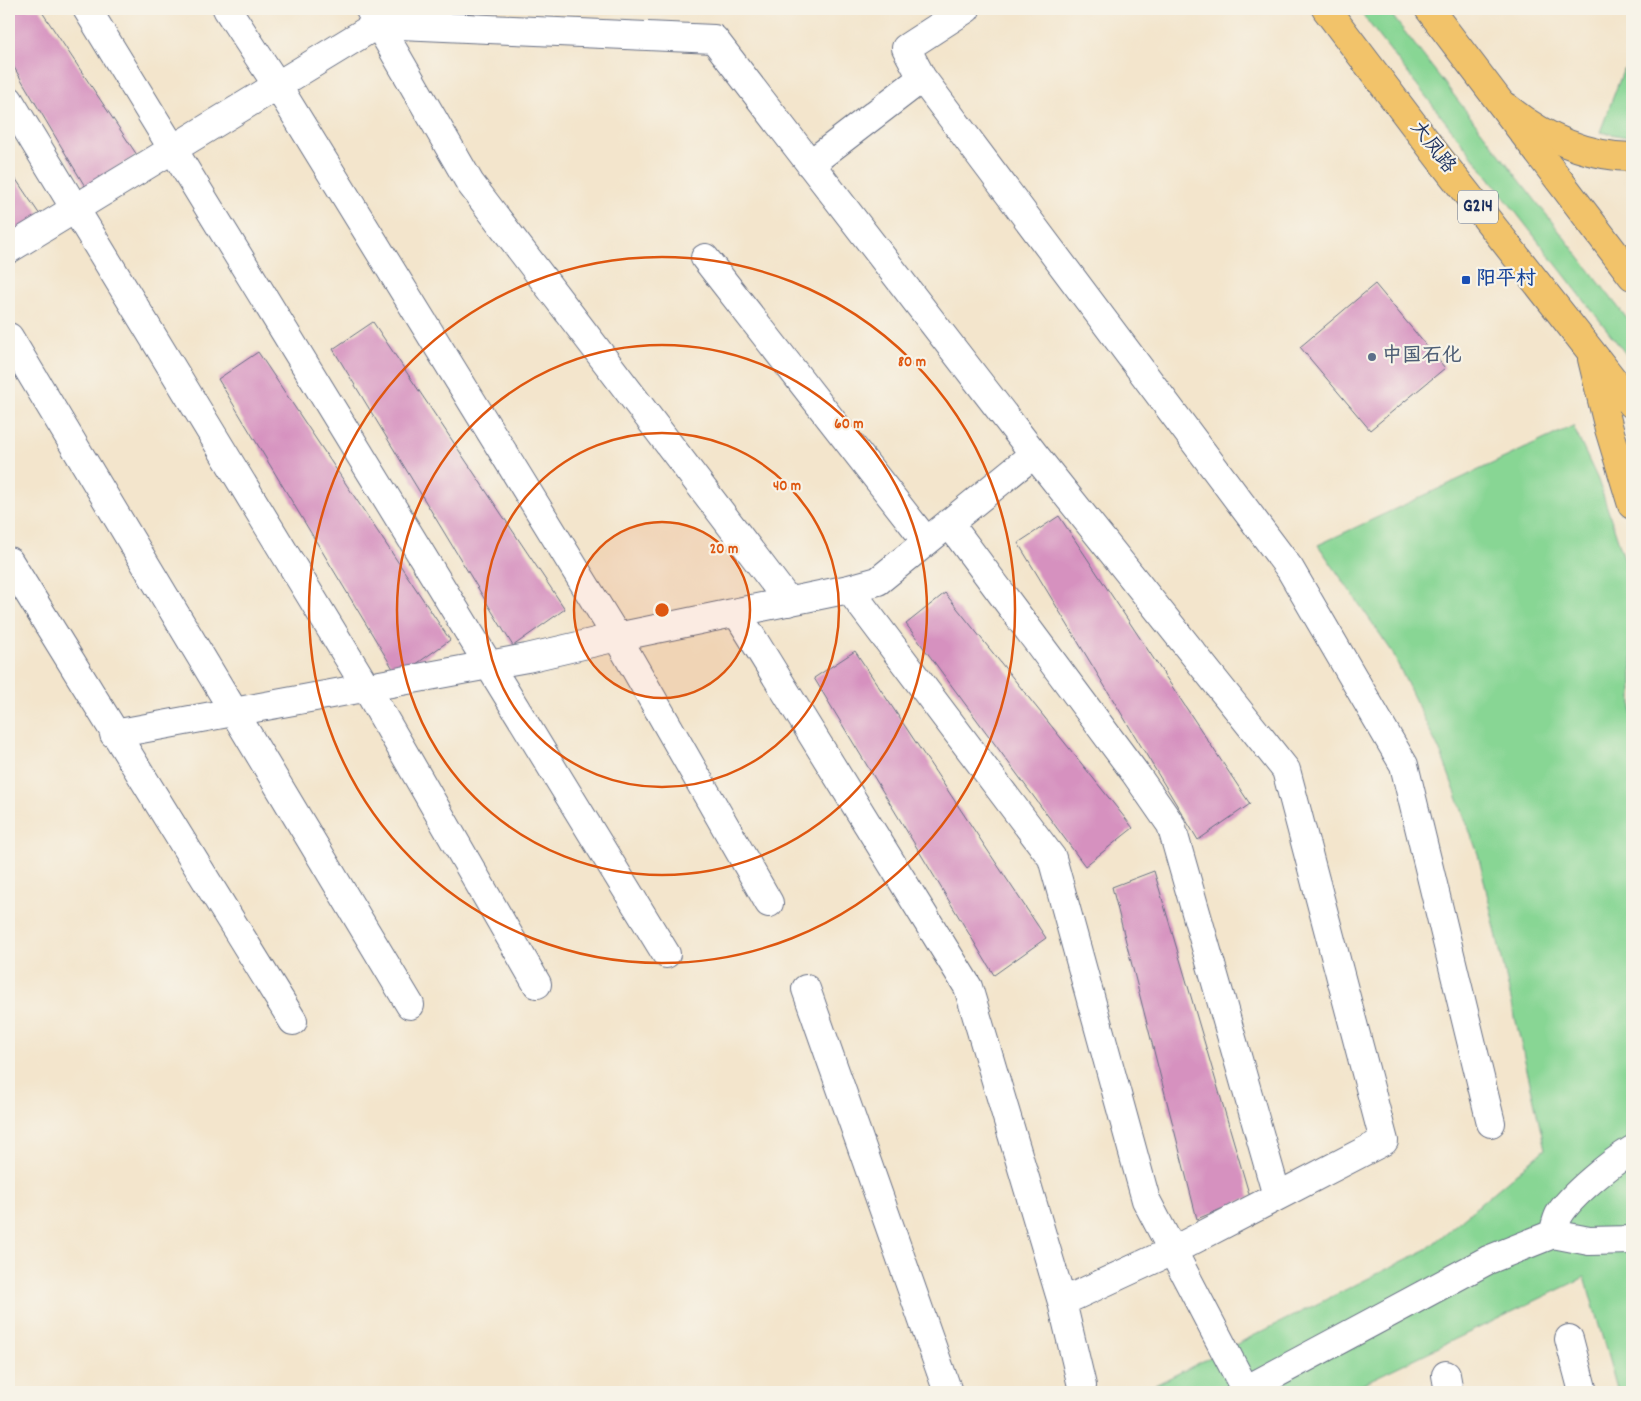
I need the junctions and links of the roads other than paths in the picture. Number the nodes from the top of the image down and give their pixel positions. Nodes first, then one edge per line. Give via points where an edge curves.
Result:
1 (87, 9) edge
2 (227, 9) edge
3 (966, 9) edge
4 (1326, 9) edge
5 (1429, 9) edge
6 (373, 16) edge
7 (922, 78) junction
8 (277, 85) junction
9 (9, 100) edge
10 (1501, 102) junction
11 (173, 149) junction
12 (1632, 157) edge
13 (810, 164) junction
14 (76, 208) junction
15 (9, 249) edge
16 (705, 258) dead end
17 (1632, 276) edge
18 (9, 337) edge
19 (1589, 348) junction
20 (1632, 404) edge
21 (1034, 454) junction
22 (1632, 505) edge
23 (949, 523) junction
24 (926, 541) junction
25 (9, 561) edge
26 (849, 589) junction
27 (789, 602) junction
28 (737, 613) junction
29 (616, 636) junction
30 (488, 664) junction
31 (366, 687) junction
32 (234, 712) junction
33 (114, 734) junction
34 (769, 903) dead end
35 (666, 954) dead end
36 (537, 984) dead end
37 (806, 989) dead end
38 (410, 1005) dead end
39 (293, 1021) dead end
40 (1491, 1123) dead end
41 (1632, 1150) edge
42 (1277, 1196) junction
43 (1553, 1234) junction
44 (1632, 1240) edge
45 (1172, 1251) junction
46 (1062, 1302) junction
47 (1569, 1339) dead end
48 (1082, 1386) dead end
49 (1244, 1391) edge
50 (948, 1392) edge
51 (1583, 1392) edge

1 - 11 street
2 - 8 street
3 - 7 street via 906,48
4 - 19 main road, 大凤路 / G214
5 - 10 main road
6 - 8 street
6 - 13 street via 714,40
6 - 27 street via 470,183
7 - 13 street
7 - 40 street via 1290,569 1404,765
8 - 11 street
8 - 29 street
9 - 14 street
10 - 12 main road via 1535,128 1564,143 1604,154
10 - 17 main road
11 - 14 street
11 - 30 street
13 - 21 street
14 - 15 street
14 - 31 street
16 - 24 street
18 - 32 street
19 - 20 main road, 大凤路 / G214
19 - 22 main road
21 - 23 street
21 - 42 street via 1286,770 1384,1141
23 - 24 street
23 - 42 street via 1171,825
24 - 26 street via 878,581
25 - 33 street
26 - 27 street
26 - 45 street via 1052,858 1146,1200
27 - 28 street
28 - 29 street
28 - 46 street via 968,987
29 - 30 street
29 - 34 street
30 - 31 street
30 - 35 street
31 - 32 street
31 - 36 street
32 - 33 street
32 - 38 street
33 - 39 street
37 - 50 street
41 - 43 street via 1576,1194 1560,1215
42 - 45 street
43 - 44 street via 1589,1242
43 - 49 street via 1488,1260
45 - 46 street
45 - 49 street
46 - 48 street
47 - 51 street

